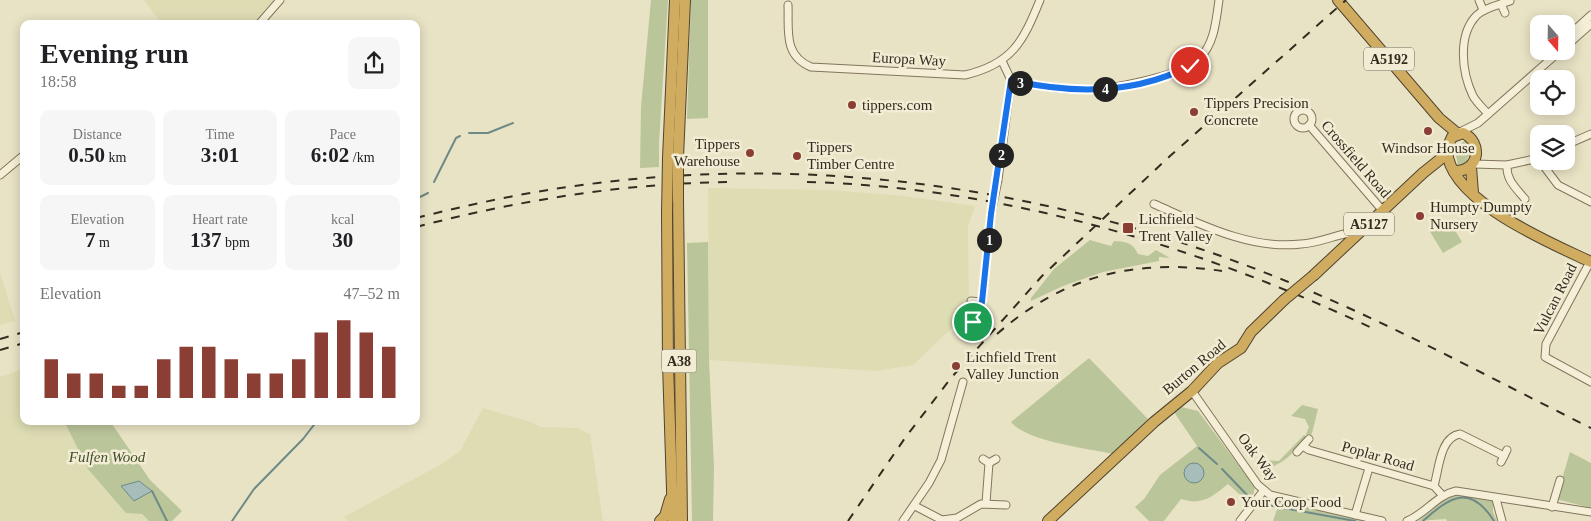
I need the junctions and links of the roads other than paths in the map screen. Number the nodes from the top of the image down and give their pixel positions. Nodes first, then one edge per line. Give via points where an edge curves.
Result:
1 (280, 0) edge
2 (675, 0) edge
3 (685, 0) edge
4 (1040, 0) edge
5 (1219, 0) edge
6 (1338, 0) edge
7 (1479, 0) edge
8 (1510, 2) dead end
9 (1501, 4) junction
10 (788, 5) dead end
11 (1483, 10) junction
12 (1505, 13) dead end
13 (1591, 15) edge
14 (262, 20) edge
15 (1591, 24) edge
16 (1575, 29) edge
17 (1575, 38) edge
18 (1550, 60) edge
19 (1002, 61) junction
20 (1011, 80) junction
21 (1488, 114) junction
22 (1439, 118) junction
23 (1478, 123) junction
24 (1309, 125) dead end
25 (1458, 133) junction
26 (1591, 134) edge
27 (1575, 141) edge
28 (1474, 145) junction
29 (1447, 148) junction
30 (20, 158) edge
31 (673, 158) junction
32 (1530, 161) edge
33 (1489, 163) junction
34 (1507, 165) junction
35 (1472, 166) junction
36 (1453, 170) junction
37 (1547, 170) edge
38 (1424, 173) junction
39 (0, 175) edge
40 (1473, 193) junction
41 (1525, 199) dead end
42 (1591, 202) edge
43 (1154, 204) dead end
44 (1383, 211) junction
45 (1355, 237) junction
46 (1590, 262) edge
47 (972, 301) dead end
48 (982, 302) junction
49 (962, 332) dead end
50 (963, 382) dead end
51 (1591, 382) edge
52 (1192, 391) junction
53 (1310, 440) dead end
54 (1303, 446) junction
55 (1297, 452) dead end
56 (1504, 456) dead end
57 (996, 459) dead end
58 (1369, 468) junction
59 (672, 476) junction
60 (1560, 480) dead end
61 (1434, 486) junction
62 (1264, 490) junction
63 (1443, 496) junction
64 (1496, 499) junction
65 (986, 503) junction
66 (915, 506) junction
67 (1006, 506) dead end
68 (1552, 507) junction
69 (1591, 512) edge
70 (1356, 515) junction
71 (660, 521) edge
72 (673, 521) edge
73 (682, 521) edge
74 (903, 521) edge
75 (942, 521) edge
76 (1048, 521) edge
77 (1240, 521) edge
78 (1382, 521) edge
79 (1408, 521) edge
80 (1502, 521) edge

1 - 14 street
2 - 31 highway, A38
3 - 31 highway, A38
4 - 19 street, Europa Way via 1020,43
5 - 20 street via 1214,35 1208,47 1200,59 1178,72 1124,86 1086,91
6 - 22 highway, A5192
7 - 11 street
8 - 9 street
9 - 11 street
9 - 12 street
10 - 19 street, Europa Way via 789,46 796,58 811,67 965,75 988,70
11 - 21 street via 1470,25 1462,48 1472,93
13 - 16 street
15 - 17 street
18 - 21 street
19 - 20 street
20 - 48 street, bridge
21 - 23 street
22 - 25 highway, A5192
22 - 29 highway, A5192
23 - 25 street
23 - 28 street
24 - 44 street, Crossfield Road
25 - 28 highway via 1468,135
25 - 29 highway via 1449,141
26 - 27 street
28 - 33 street
28 - 35 highway
29 - 36 highway via 1447,160
29 - 38 highway, A5127 via 1437,164
30 - 39 street
31 - 59 highway, A38, bridge via 667,213
31 - 73 highway, A38, bridge via 678,200
32 - 34 street
33 - 34 street
33 - 35 street
34 - 41 street via 1512,184
35 - 36 highway via 1467,170
35 - 40 highway
36 - 38 highway
36 - 40 highway
37 - 42 street via 1558,185
38 - 44 highway, Burton Road / A5127
40 - 46 highway via 1516,226
43 - 45 street via 1256,242 1300,244 1349,233
44 - 45 highway, Burton Road / A5127
45 - 52 highway, Burton Road / A5127, bridge via 1284,300 1251,332 1241,348 1218,363
46 - 51 street, Vulcan Road via 1546,344 1545,357
47 - 48 street
48 - 49 street via 979,314
50 - 66 street via 941,460
52 - 62 street, Oak Way
52 - 76 highway, Burton Road / A5127
53 - 54 street
54 - 55 street
54 - 58 street, Poplar Road
56 - 61 street via 1460,434 1453,435 1447,442
57 - 65 street via 986,461
58 - 61 street, Poplar Road
58 - 70 street
59 - 71 highway via 669,503
59 - 72 highway, A38
60 - 68 street
61 - 63 street
62 - 70 street, Oak Way via 1279,498
62 - 77 street
63 - 64 street via 1460,491
63 - 79 street
64 - 68 street
64 - 80 street
65 - 67 street
65 - 75 street via 958,518
66 - 74 street
66 - 75 street
68 - 69 street
70 - 78 street, Oak Way

